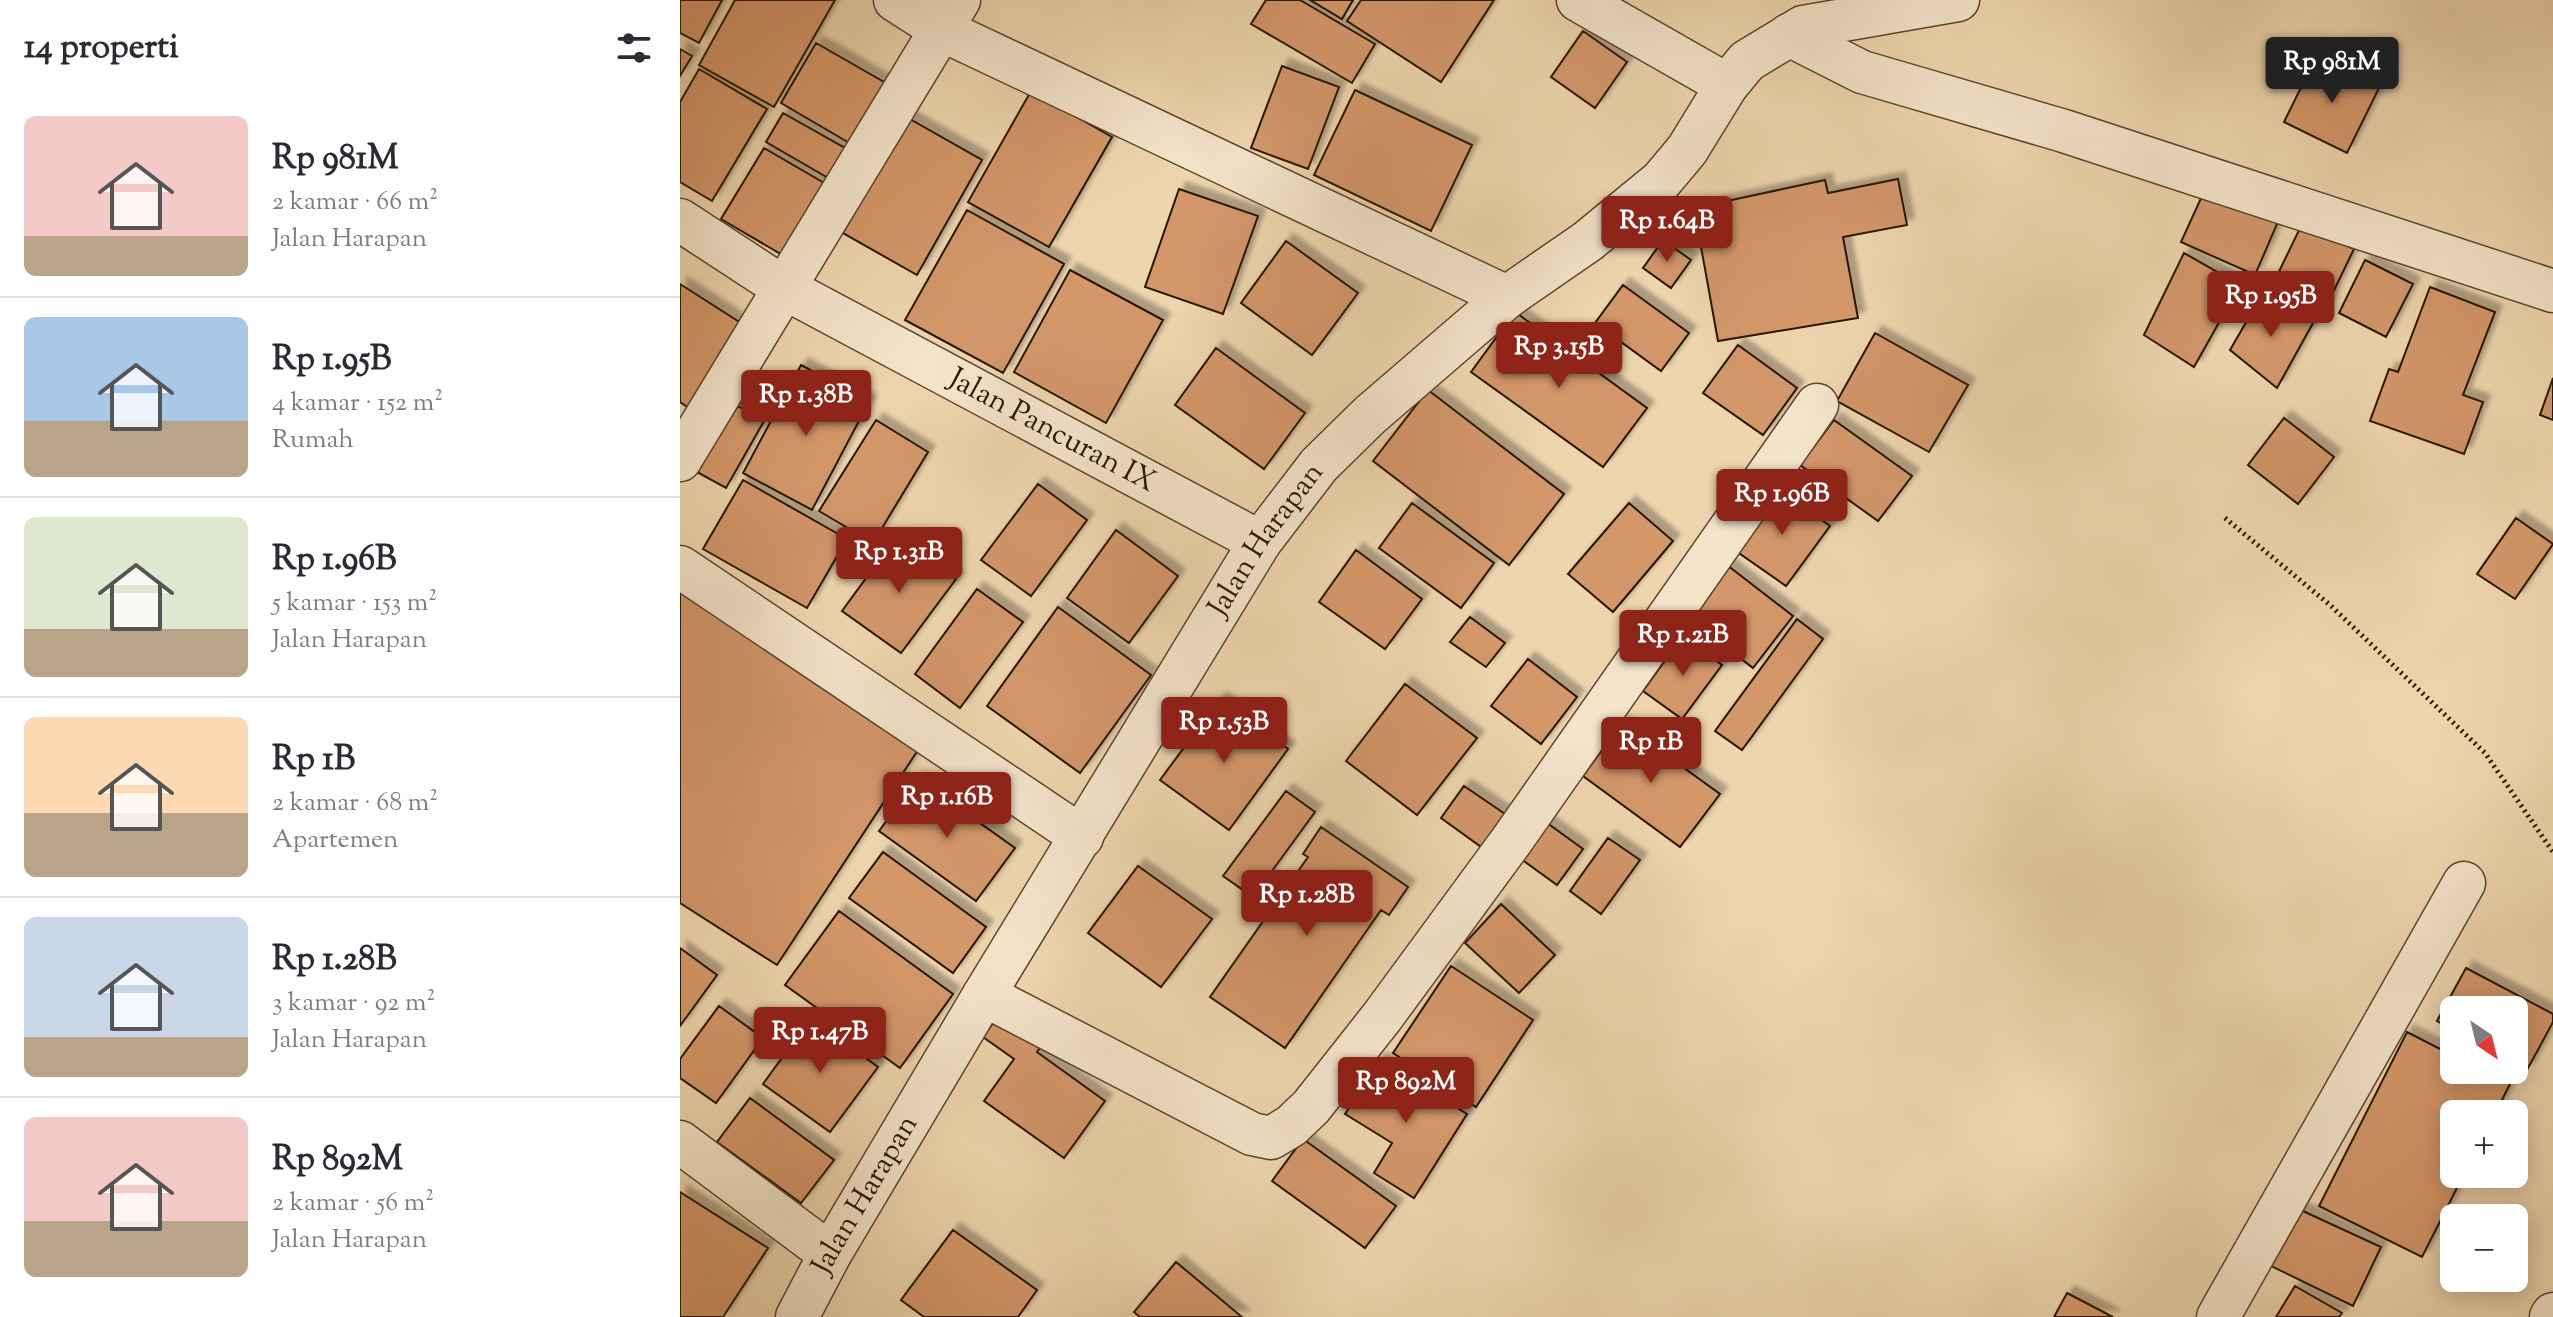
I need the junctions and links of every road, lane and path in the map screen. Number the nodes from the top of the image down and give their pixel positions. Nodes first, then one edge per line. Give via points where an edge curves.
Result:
1 (895, 0) edge
2 (1578, 0) edge
3 (1958, 0) edge
4 (950, 15) edge
5 (1789, 35) junction
6 (1727, 85) junction
7 (680, 220) edge
8 (784, 288) junction
9 (2553, 291) edge
10 (1507, 297) junction
11 (1817, 405) dead end
12 (680, 460) edge
13 (2225, 518) dead end
14 (1260, 542) junction
15 (680, 567) edge
16 (1082, 837) junction
17 (2553, 852) edge
18 (2464, 883) dead end
19 (984, 995) junction
20 (680, 1142) edge
21 (830, 1254) junction
22 (797, 1317) edge
23 (2218, 1317) edge

1 - 4 street
2 - 6 street
3 - 5 street, Jalan Harapan via 1820,23
4 - 8 street
4 - 10 street
5 - 6 street, Jalan Harapan via 1747,61
5 - 9 street via 1862,72 2064,131
6 - 10 street, Jalan Harapan via 1661,181 1601,232
7 - 8 street, Jalan Pancuran IX
8 - 12 street
8 - 14 street, Jalan Pancuran IX
10 - 14 street, Jalan Harapan via 1341,442
11 - 19 street via 1512,840 1382,1017 1291,1126 1271,1138 1252,1134
13 - 17 path via 2330,605 2485,753
14 - 16 street, Jalan Harapan
15 - 16 street
16 - 19 street, Jalan Harapan
18 - 23 street
19 - 21 street, Jalan Harapan
20 - 21 street
21 - 22 street, Jalan Harapan

